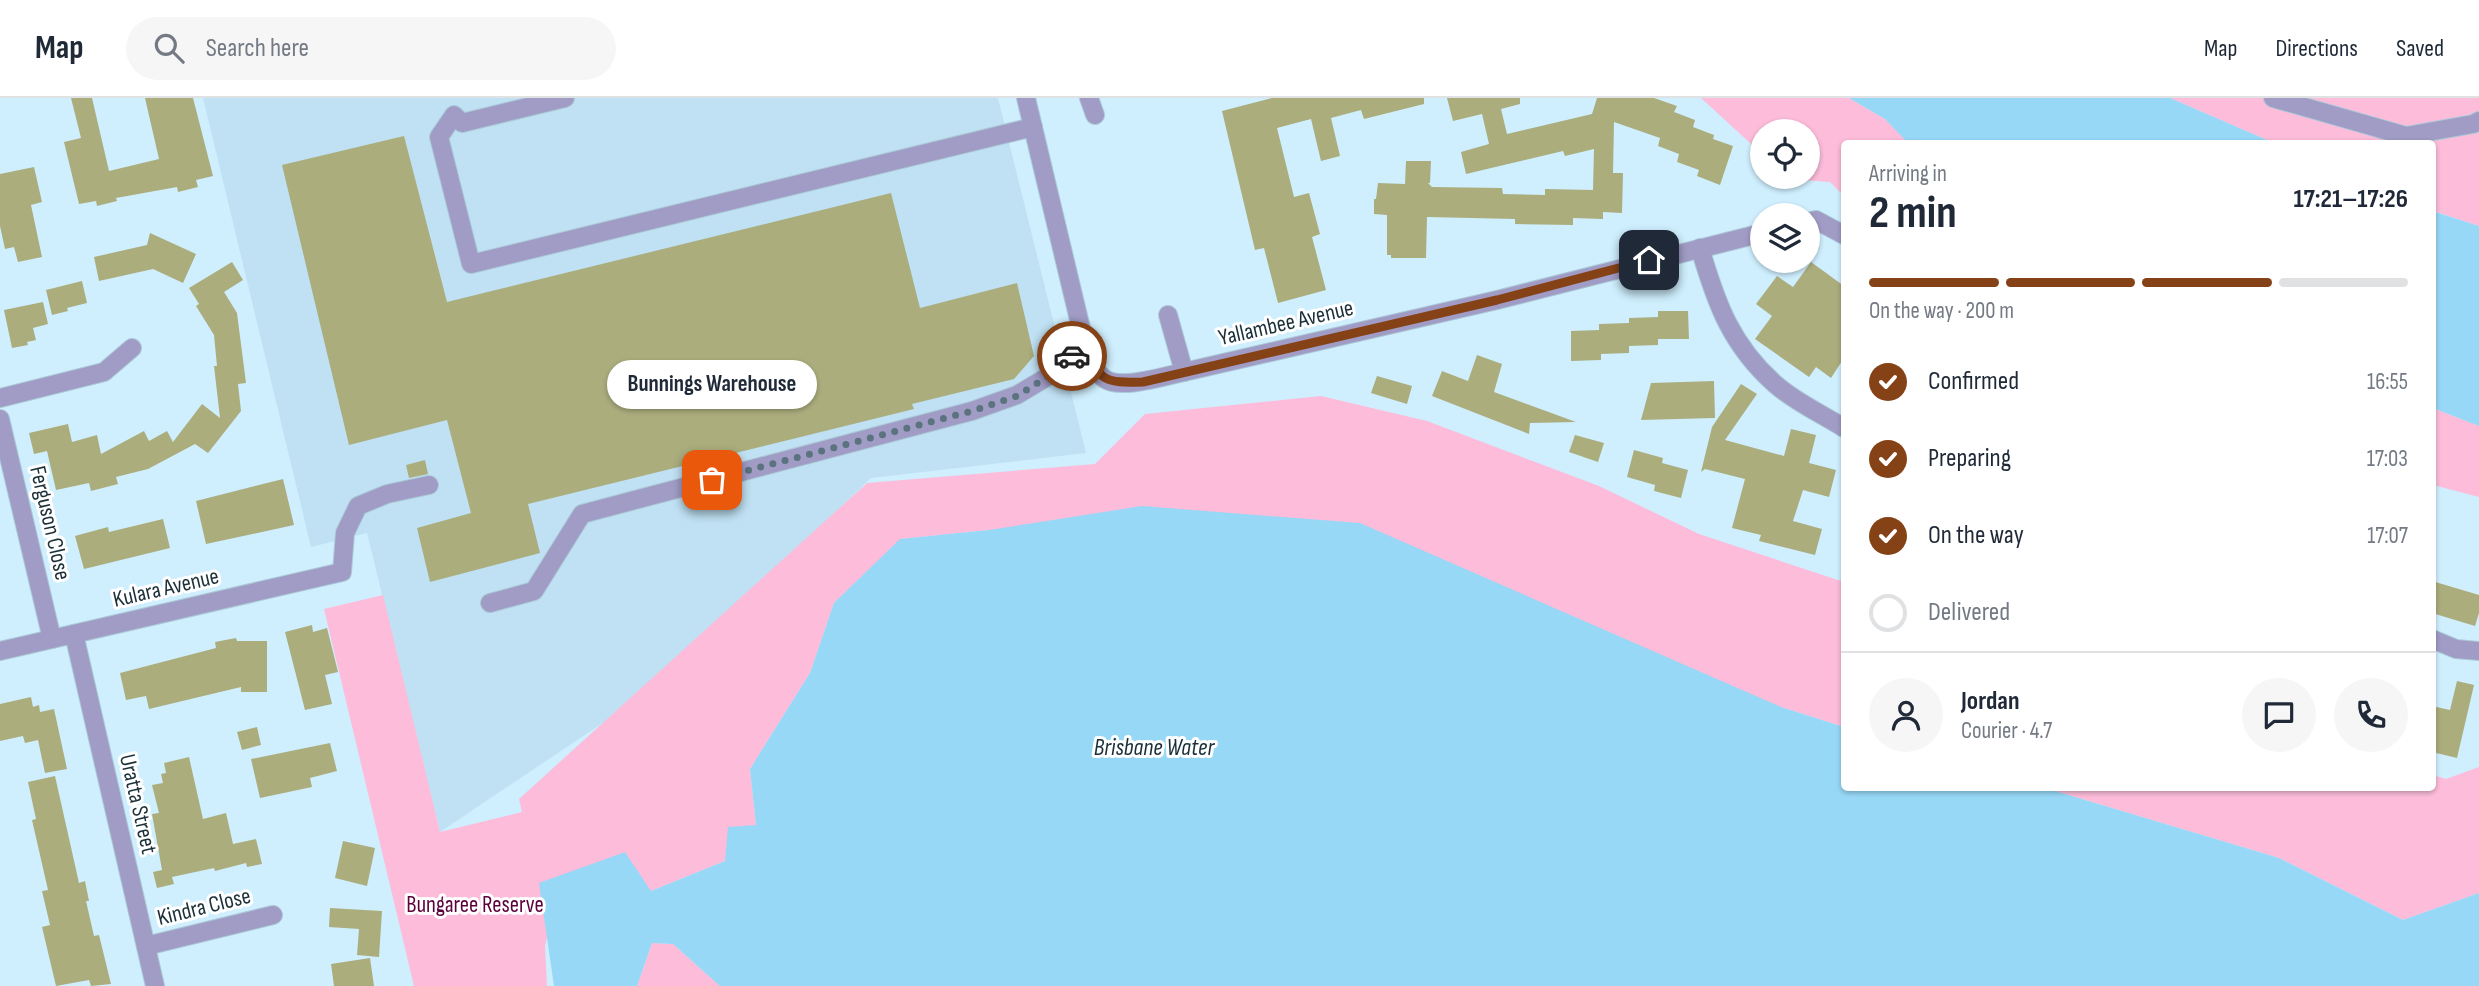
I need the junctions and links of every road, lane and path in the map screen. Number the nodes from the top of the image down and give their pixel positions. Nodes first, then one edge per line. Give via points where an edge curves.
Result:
1 (565, 98) edge
2 (1026, 98) edge
3 (1089, 98) edge
4 (2273, 98) edge
5 (1095, 116) dead end
6 (2479, 121) edge
7 (1033, 127) junction
8 (1820, 224) edge
9 (1841, 234) edge
10 (1750, 236) edge
11 (1700, 248) junction
12 (1168, 315) dead end
13 (1085, 345) junction
14 (132, 348) dead end
15 (1184, 372) junction
16 (0, 398) edge
17 (0, 419) edge
18 (1841, 426) edge
19 (429, 485) dead end
20 (490, 603) dead end
21 (74, 634) junction
22 (52, 639) junction
23 (2436, 641) edge
24 (0, 651) edge
25 (2479, 651) edge
26 (273, 915) dead end
27 (146, 946) junction
28 (155, 986) edge

1 - 7 street via 462,123 454,115 439,137 471,264
2 - 7 street, Yallambee Avenue
3 - 5 street
4 - 6 street via 2406,136
7 - 13 street, Yallambee Avenue
8 - 9 street
10 - 11 street, Yallambee Avenue
11 - 15 street, Yallambee Avenue
11 - 18 street via 1716,302 1744,353 1777,386
12 - 15 street
13 - 15 street, Yallambee Avenue via 1092,364 1106,380 1116,383
13 - 20 street via 1017,396 582,514 534,591
14 - 16 street via 104,372
17 - 22 street, Ferguson Close
19 - 21 street, Kulara Avenue via 358,506 345,533 342,572
21 - 22 street, Kulara Avenue
21 - 27 street, Uratta Street
22 - 24 street, Kulara Avenue
23 - 25 street
26 - 27 street, Kindra Close
27 - 28 street, Uratta Street

